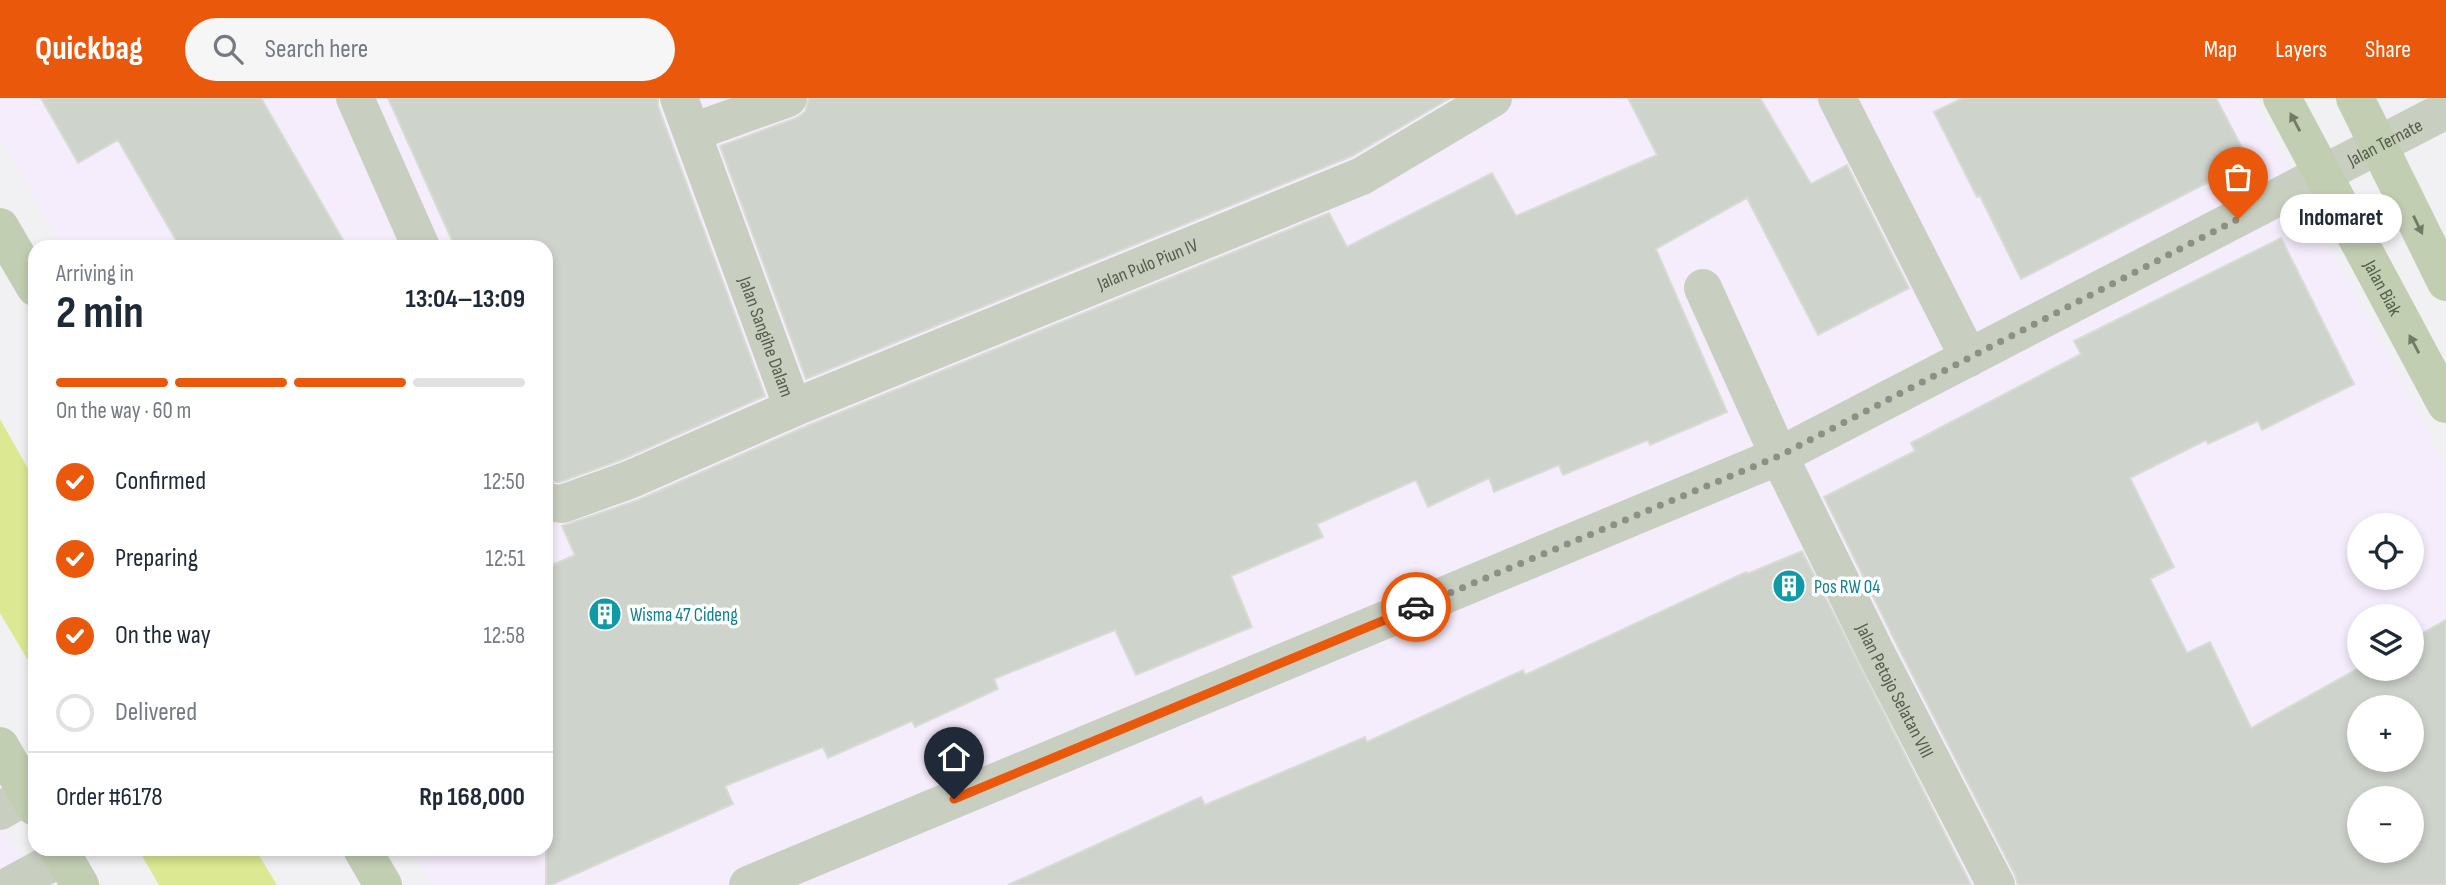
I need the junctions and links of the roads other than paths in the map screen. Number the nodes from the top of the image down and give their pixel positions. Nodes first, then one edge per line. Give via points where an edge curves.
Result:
1 (355, 98) edge
2 (788, 98) edge
3 (1493, 98) edge
4 (1837, 98) edge
5 (2282, 98) edge
6 (2355, 98) edge
7 (1450, 108) edge
8 (2446, 110) edge
9 (686, 115) edge
10 (2379, 145) junction
11 (2323, 176) junction
12 (0, 227) edge
13 (418, 240) edge
14 (28, 275) edge
15 (2446, 282) edge
16 (1703, 288) dead end
17 (1969, 358) junction
18 (2446, 404) edge
19 (793, 408) junction
20 (1779, 456) junction
21 (553, 503) edge
22 (0, 746) edge
23 (21, 804) edge
24 (366, 856) edge
25 (68, 863) edge
26 (11, 885) edge
27 (383, 885) edge
28 (748, 885) edge
29 (1996, 885) edge

1 - 13 street
2 - 9 street, Jalan Sangihe Dalam
3 - 7 street, Jalan Pulo Piun IV
4 - 17 street
11 -> 5 main road, Jalan Biak
6 - 10 main road
7 - 19 street, Jalan Pulo Piun IV via 1362,176
8 - 10 street, Jalan Ternate
9 - 19 street, Jalan Sangihe Dalam
10 - 11 street, Jalan Ternate
10 -> 15 main road
11 - 17 street, Jalan Ternate
18 -> 11 main road, Jalan Biak
12 - 14 main road
16 - 20 street, Jalan Petojo Selatan VIII
17 - 20 street, Jalan Ternate
19 - 21 street, Jalan Sangihe Dalam via 629,480 562,505
20 - 28 street, Jalan Ternate
20 - 29 street, Jalan Petojo Selatan VIII
22 - 23 main road
24 - 27 main road
25 - 26 street

